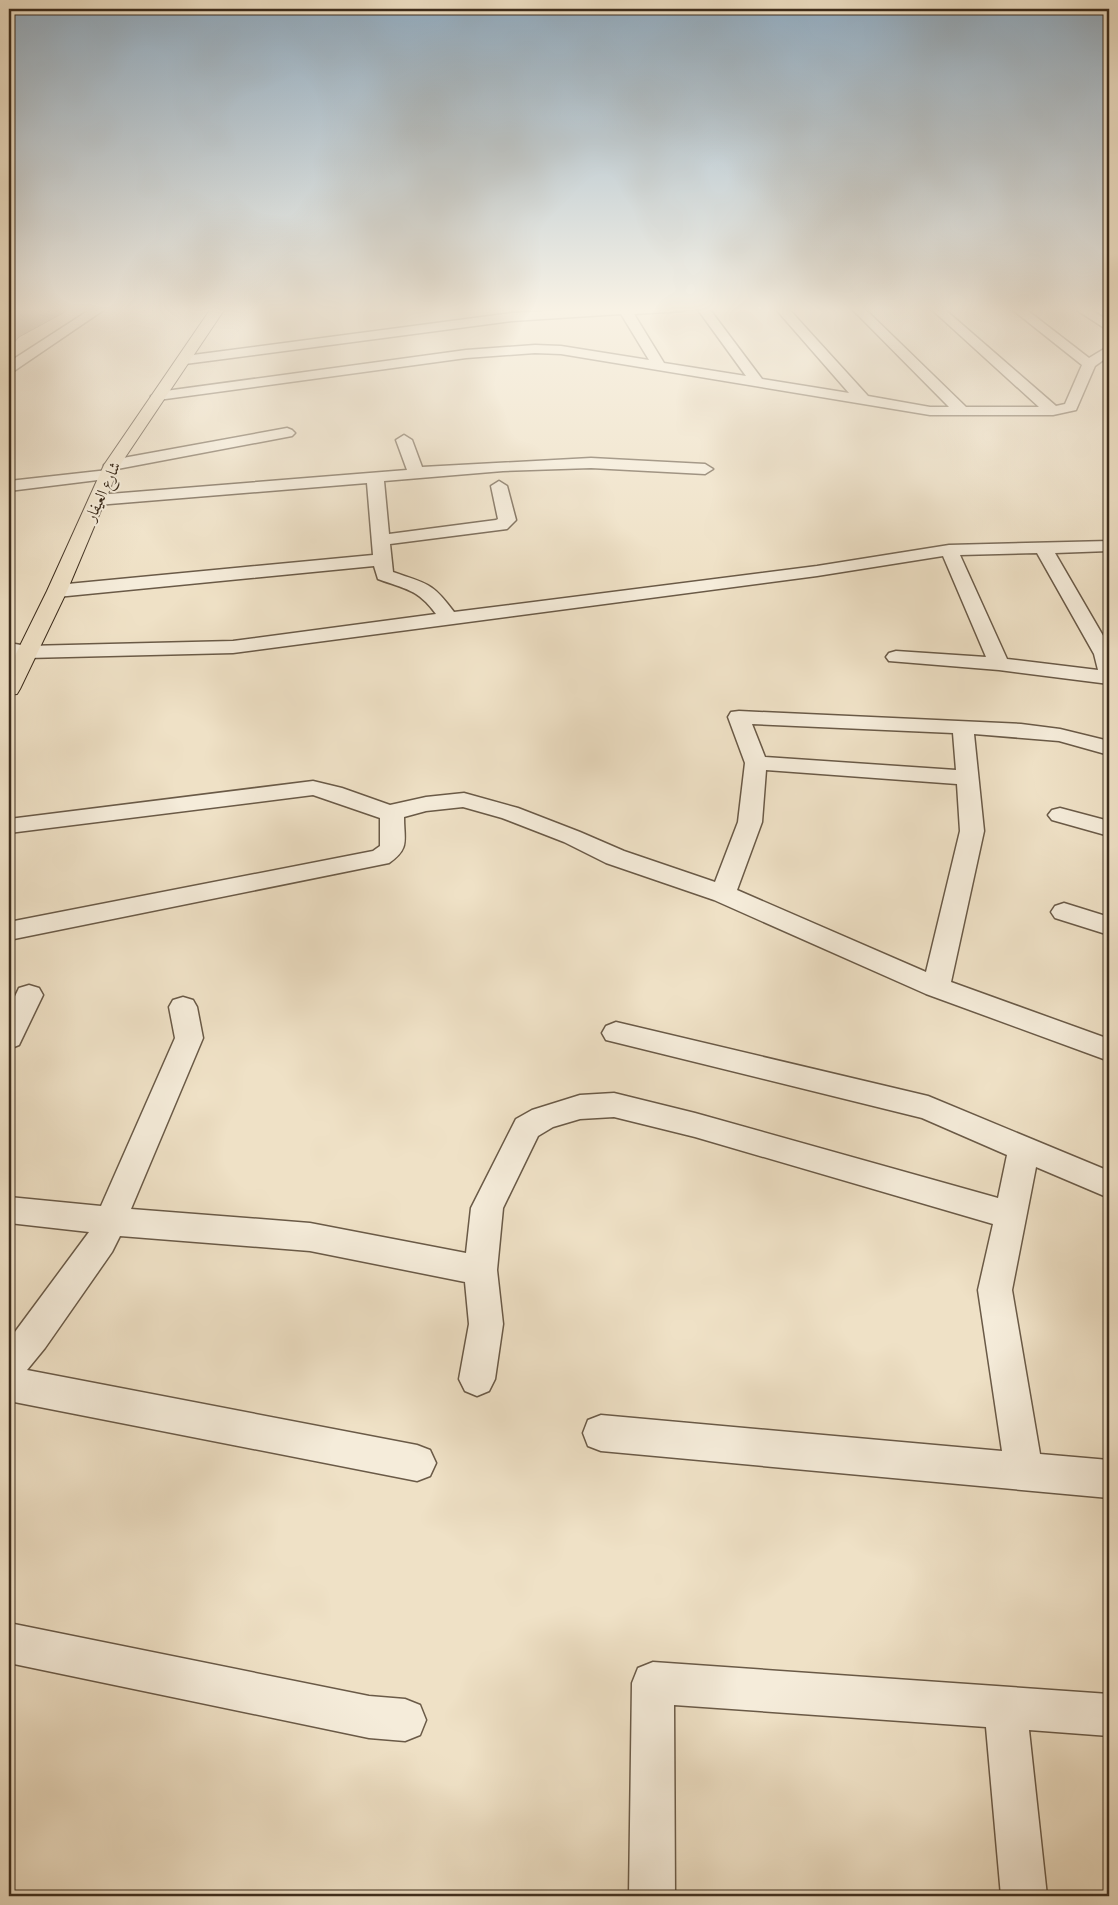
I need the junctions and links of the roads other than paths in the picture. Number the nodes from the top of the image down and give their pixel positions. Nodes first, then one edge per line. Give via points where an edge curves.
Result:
1 (158, 396) edge
2 (838, 396) edge
3 (859, 396) edge
4 (947, 396) edge
5 (1036, 396) edge
6 (1076, 396) edge
7 (863, 400) junction
8 (962, 411) junction
9 (1053, 411) junction
10 (286, 433) dead end
11 (404, 440) dead end
12 (705, 469) dead end
13 (110, 470) junction
14 (416, 472) junction
15 (374, 477) junction
16 (9, 486) edge
17 (499, 486) dead end
18 (97, 500) junction
19 (380, 540) junction
20 (1042, 546) junction
21 (1109, 546) edge
22 (949, 550) junction
23 (382, 560) junction
24 (57, 591) junction
25 (450, 618) junction
26 (18, 651) edge
27 (896, 657) dead end
28 (999, 664) junction
29 (1109, 677) edge
30 (9, 689) edge
31 (963, 727) junction
32 (1109, 748) edge
33 (756, 763) junction
34 (968, 778) junction
35 (392, 814) junction
36 (1060, 815) dead end
37 (9, 826) edge
38 (1109, 829) edge
39 (723, 894) junction
40 (1064, 912) dead end
41 (1109, 926) edge
42 (9, 931) edge
43 (936, 987) junction
44 (29, 995) dead end
45 (183, 1007) dead end
46 (616, 1033) dead end
47 (9, 1038) edge
48 (1109, 1050) edge
49 (1024, 1149) junction
50 (1109, 1185) edge
51 (9, 1210) edge
52 (1010, 1216) junction
53 (110, 1221) junction
54 (480, 1270) junction
55 (9, 1365) edge
56 (477, 1378) dead end
57 (9, 1384) edge
58 (601, 1433) dead end
59 (417, 1463) dead end
60 (1024, 1471) junction
61 (1109, 1479) edge
62 (9, 1643) edge
63 (1005, 1709) junction
64 (1109, 1715) edge
65 (405, 1720) dead end
66 (652, 1896) edge
67 (1024, 1896) edge

1 - 13 main road, شارع العيفار
2 - 7 street
3 - 7 street
4 - 8 street
5 - 9 street
6 - 9 street via 1071,407
7 - 8 street via 930,411
8 - 9 street
10 - 13 street via 208,446
11 - 14 street
12 - 14 street via 592,463
13 - 16 street
13 - 18 main road, شارع العيفار
14 - 15 street
15 - 18 street
15 - 19 street
17 - 19 street via 507,520 501,525
18 - 24 main road, شارع العيفار
19 - 23 street
20 - 21 street
20 - 22 street
20 - 29 street via 1104,654
22 - 25 street via 817,571
22 - 28 street
23 - 24 street
23 - 25 street via 384,575 424,589
24 - 26 main road, شارع العيفار
25 - 26 street via 233,646
26 - 30 main road, شارع العيفار
27 - 28 street
28 - 29 street
31 - 32 street via 1060,735
31 - 33 street via 739,717
31 - 34 street
33 - 34 street
33 - 39 street via 750,822
34 - 43 street via 972,831
35 - 37 street via 342,794 314,788
35 - 39 street via 401,809 464,800 539,824 615,857
35 - 42 street via 392,850 380,857
36 - 38 street
39 - 43 street
40 - 41 street
43 - 48 street
44 - 47 street
45 - 53 street via 189,1038
46 - 49 street via 928,1108
49 - 50 street
49 - 52 street
51 - 53 street
52 - 54 street via 695,1125 614,1105 580,1107 542,1118 527,1128 487,1208
52 - 60 street via 995,1290
53 - 54 street via 310,1237
53 - 55 street via 91,1257
54 - 56 street via 486,1324
57 - 59 street
58 - 60 street
60 - 61 street
62 - 65 street via 368,1717
63 - 64 street
63 - 66 street via 653,1683
63 - 67 street

